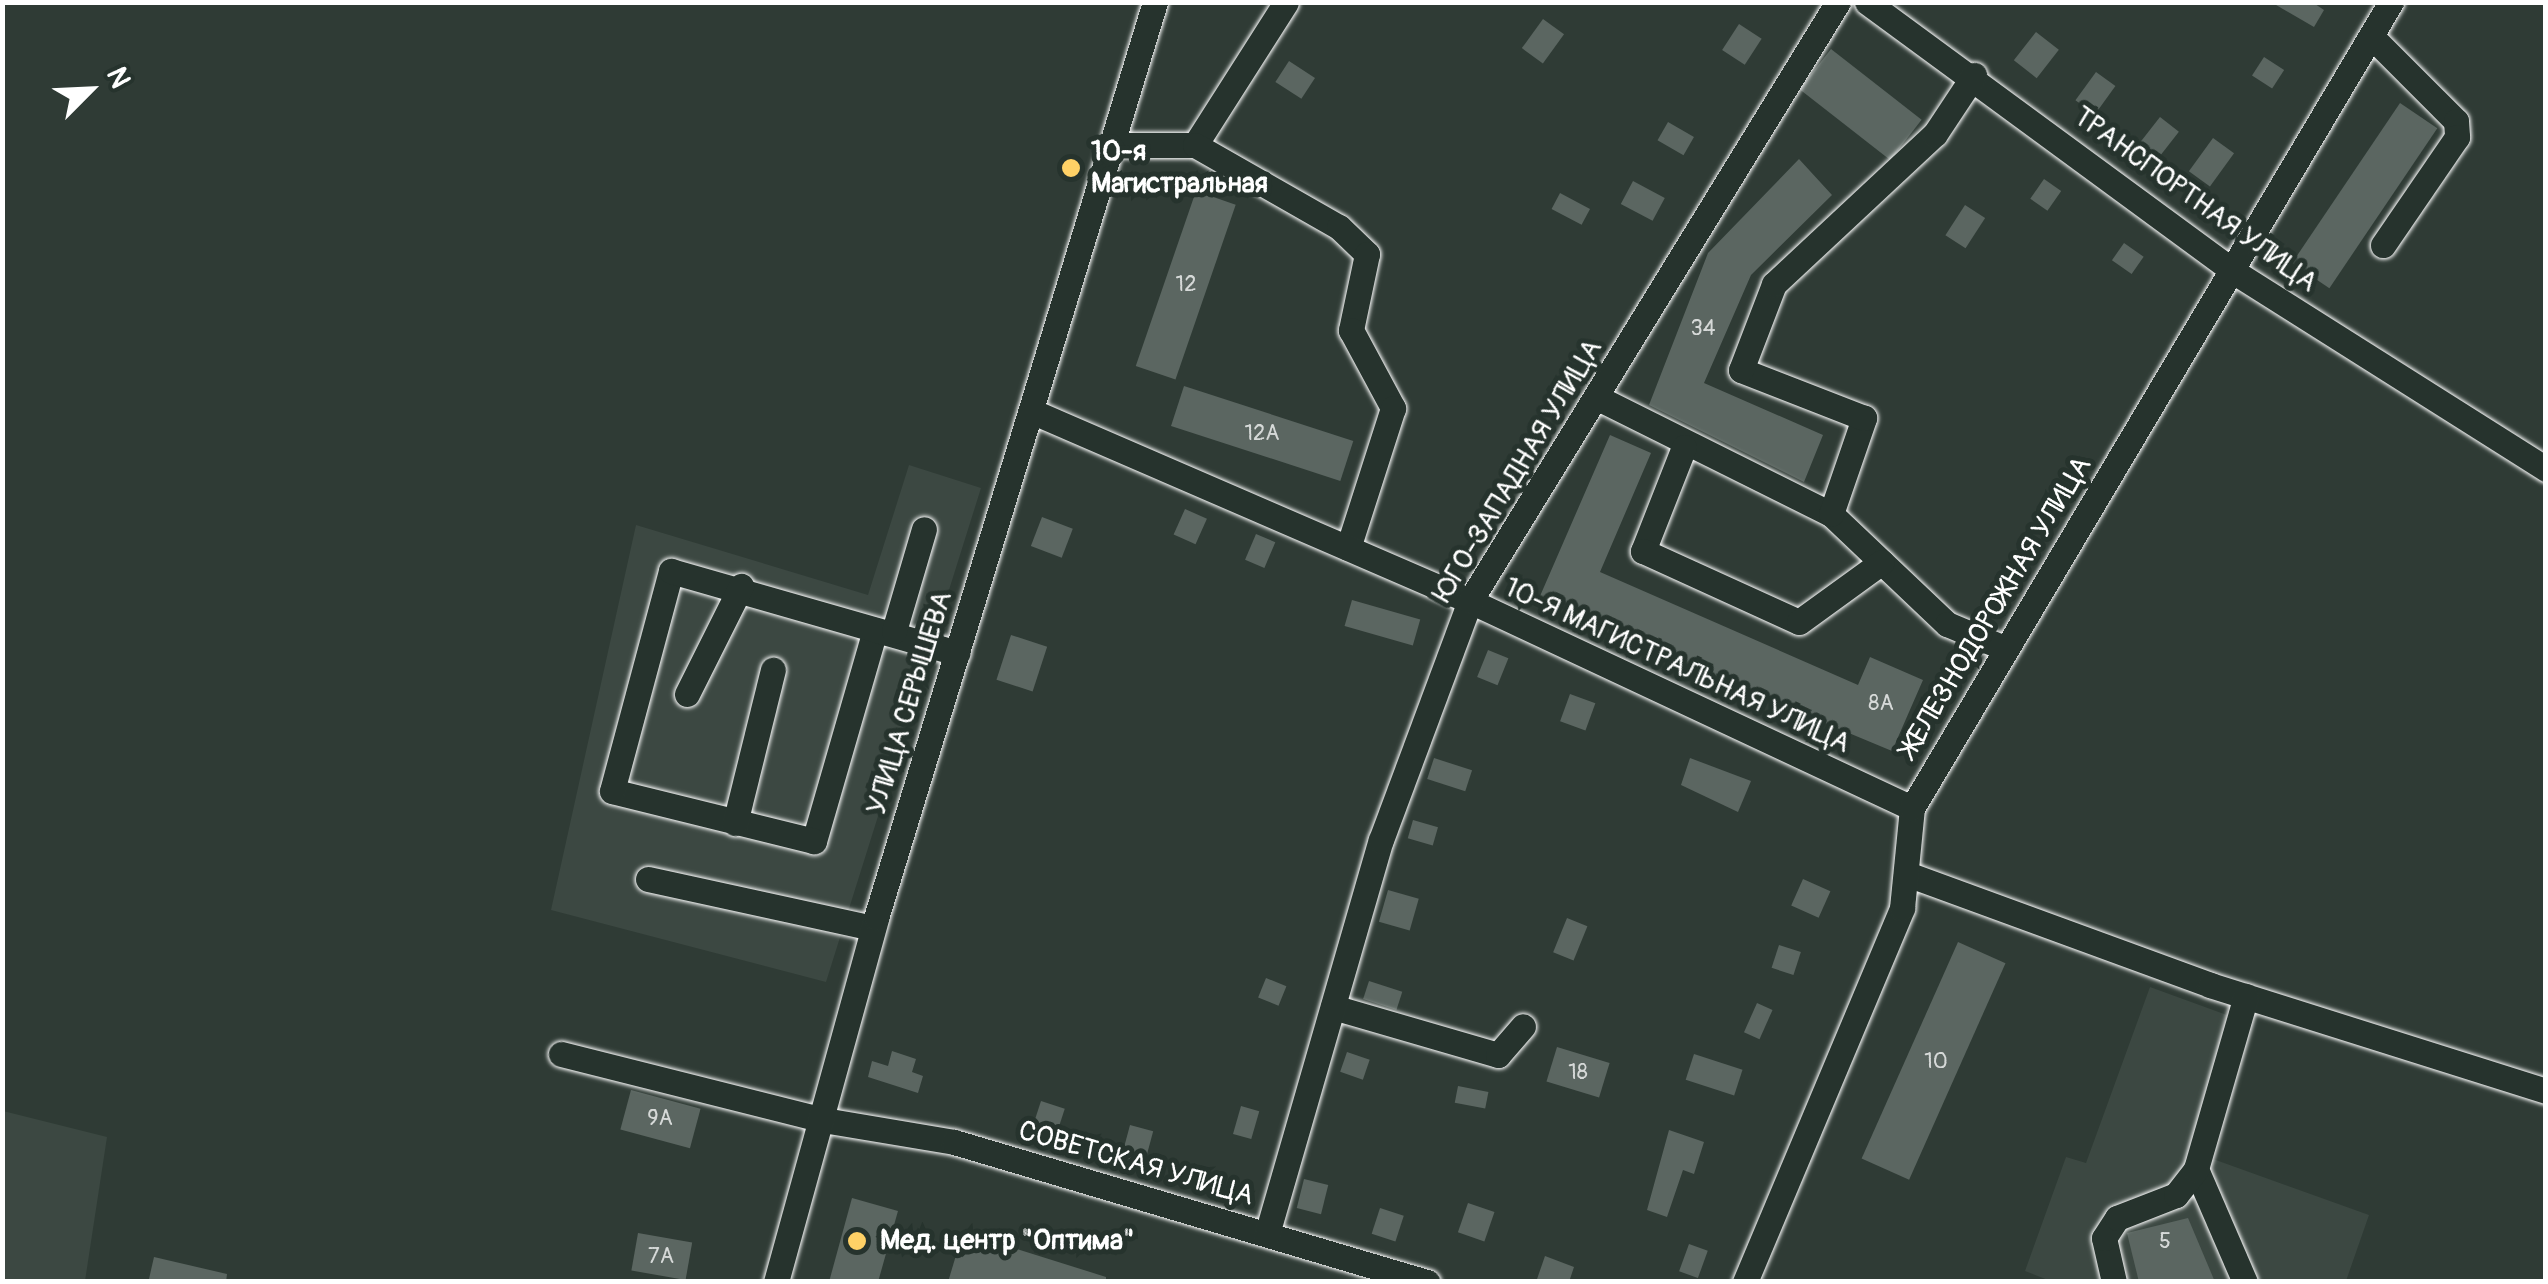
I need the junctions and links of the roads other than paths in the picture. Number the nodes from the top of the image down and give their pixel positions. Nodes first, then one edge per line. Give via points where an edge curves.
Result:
1 (1155, 2) edge
2 (1286, 2) edge
3 (1838, 2) edge
4 (1867, 2) edge
5 (2390, 2) edge
6 (2372, 36) junction
7 (1974, 75) junction
8 (1195, 144) junction
9 (1114, 145) junction
10 (2383, 245) dead end
11 (2236, 273) junction
12 (1596, 397) junction
13 (1031, 411) junction
14 (1684, 446) junction
15 (2546, 469) edge
16 (1832, 514) junction
17 (924, 529) dead end
18 (1348, 548) junction
19 (1882, 562) junction
20 (740, 586) junction
21 (1470, 601) junction
22 (885, 630) junction
23 (2004, 648) junction
24 (956, 653) junction
25 (772, 670) dead end
26 (687, 694) dead end
27 (1912, 808) junction
28 (735, 823) junction
29 (1910, 875) junction
30 (648, 879) dead end
31 (873, 928) junction
32 (2246, 996) junction
33 (1332, 1008) junction
34 (1524, 1026) dead end
35 (562, 1054) dead end
36 (2546, 1091) edge
37 (823, 1120) junction
38 (2196, 1169) junction
39 (1267, 1234) junction
40 (776, 1282) edge
41 (1428, 1282) edge
42 (1745, 1282) edge
43 (2114, 1282) edge
44 (2245, 1282) edge

1 - 9 street, УЛИЦА СЕРЫШЕВА
2 - 8 street
3 - 12 street, ЮГО-ЗАПАДНАЯ УЛИЦА
4 - 7 street, ТРАНСПОРТНАЯ УЛИЦА
5 - 6 street, ЖЕЛЕЗНОДОРОЖНАЯ УЛИЦА
6 - 10 street via 2456,121 2457,137
6 - 11 street, ЖЕЛЕЗНОДОРОЖНАЯ УЛИЦА
7 - 11 street, ТРАНСПОРТНАЯ УЛИЦА
7 - 16 street via 1935,134 1774,284 1742,370 1864,418
8 - 9 street
8 - 18 street via 1339,227 1367,254 1351,330 1393,408
9 - 13 street, УЛИЦА СЕРЫШЕВА
11 - 15 street, ТРАНСПОРТНАЯ УЛИЦА
11 - 23 street, ЖЕЛЕЗНОДОРОЖНАЯ УЛИЦА
12 - 14 street
12 - 21 street, ЮГО-ЗАПАДНАЯ УЛИЦА
13 - 18 street, 10-Я МАГИСТРАЛЬНАЯ УЛИЦА
13 - 24 street, УЛИЦА СЕРЫШЕВА
14 - 16 street
14 - 19 street via 1643,551 1799,622
16 - 19 street
17 - 22 street
18 - 21 street, 10-Я МАГИСТРАЛЬНАЯ УЛИЦА
19 - 23 street via 1947,624
20 - 22 street
20 - 26 street
20 - 28 street via 670,571 612,791
21 - 27 street, 10-Я МАГИСТРАЛЬНАЯ УЛИЦА
21 - 33 street, ЮГО-ЗАПАДНАЯ УЛИЦА via 1381,840
22 - 24 street
22 - 28 street via 814,841
23 - 27 street, ЖЕЛЕЗНОДОРОЖНАЯ УЛИЦА
24 - 31 street, УЛИЦА СЕРЫШЕВА
25 - 28 street
27 - 29 street, ЖЕЛЕЗНОДОРОЖНАЯ УЛИЦА
29 - 32 street
29 - 42 street, ЖЕЛЕЗНОДОРОЖНАЯ УЛИЦА
30 - 31 street
31 - 37 street, УЛИЦА СЕРЫШЕВА
32 - 36 street
32 - 38 street
33 - 34 street via 1498,1055
33 - 39 street, ЮГО-ЗАПАДНАЯ УЛИЦА
35 - 37 street, СОВЕТСКАЯ УЛИЦА
37 - 39 street, СОВЕТСКАЯ УЛИЦА via 954,1142
37 - 40 street, УЛИЦА СЕРЫШЕВА
38 - 43 street via 2176,1194 2118,1218 2104,1238
38 - 44 street
39 - 41 street, СОВЕТСКАЯ УЛИЦА

